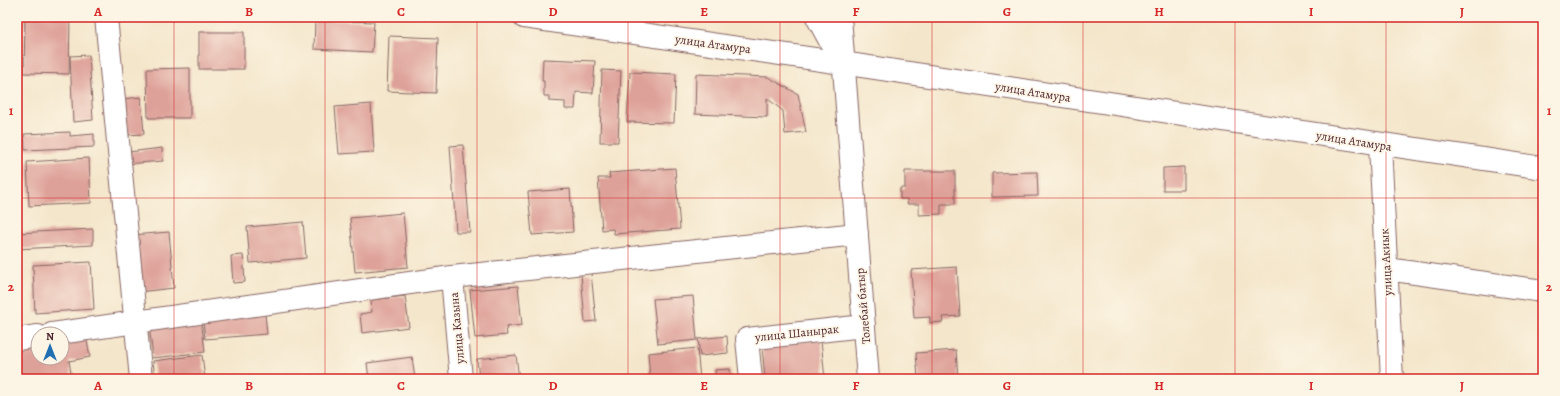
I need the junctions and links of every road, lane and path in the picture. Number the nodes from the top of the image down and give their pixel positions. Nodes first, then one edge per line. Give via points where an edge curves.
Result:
1 (106, 17) edge
2 (524, 17) edge
3 (817, 17) edge
4 (840, 17) edge
5 (842, 63) junction
6 (1380, 145) junction
7 (1543, 168) edge
8 (857, 234) junction
9 (1387, 269) junction
10 (452, 277) junction
11 (1543, 291) edge
12 (134, 318) junction
13 (864, 326) junction
14 (70, 330) edge
15 (30, 337) edge
16 (17, 339) edge
17 (141, 379) edge
18 (461, 379) edge
19 (751, 379) edge
20 (868, 379) edge
21 (1392, 379) edge

1 - 12 street
2 - 5 street, улица Атамура
3 - 5 street
4 - 5 street, Толебай батыр
5 - 6 street, улица Атамура
5 - 8 street, Толебай батыр
6 - 7 street, улица Атамура
6 - 9 street, улица Акиык
8 - 10 street
8 - 13 street, Толебай батыр
9 - 11 street
9 - 21 street, улица Акиык
10 - 12 street
10 - 18 street, улица Казына
12 - 14 street
12 - 17 street
13 - 19 street, улица Шанырак via 747,339
13 - 20 street, Толебай батыр
15 - 16 street

